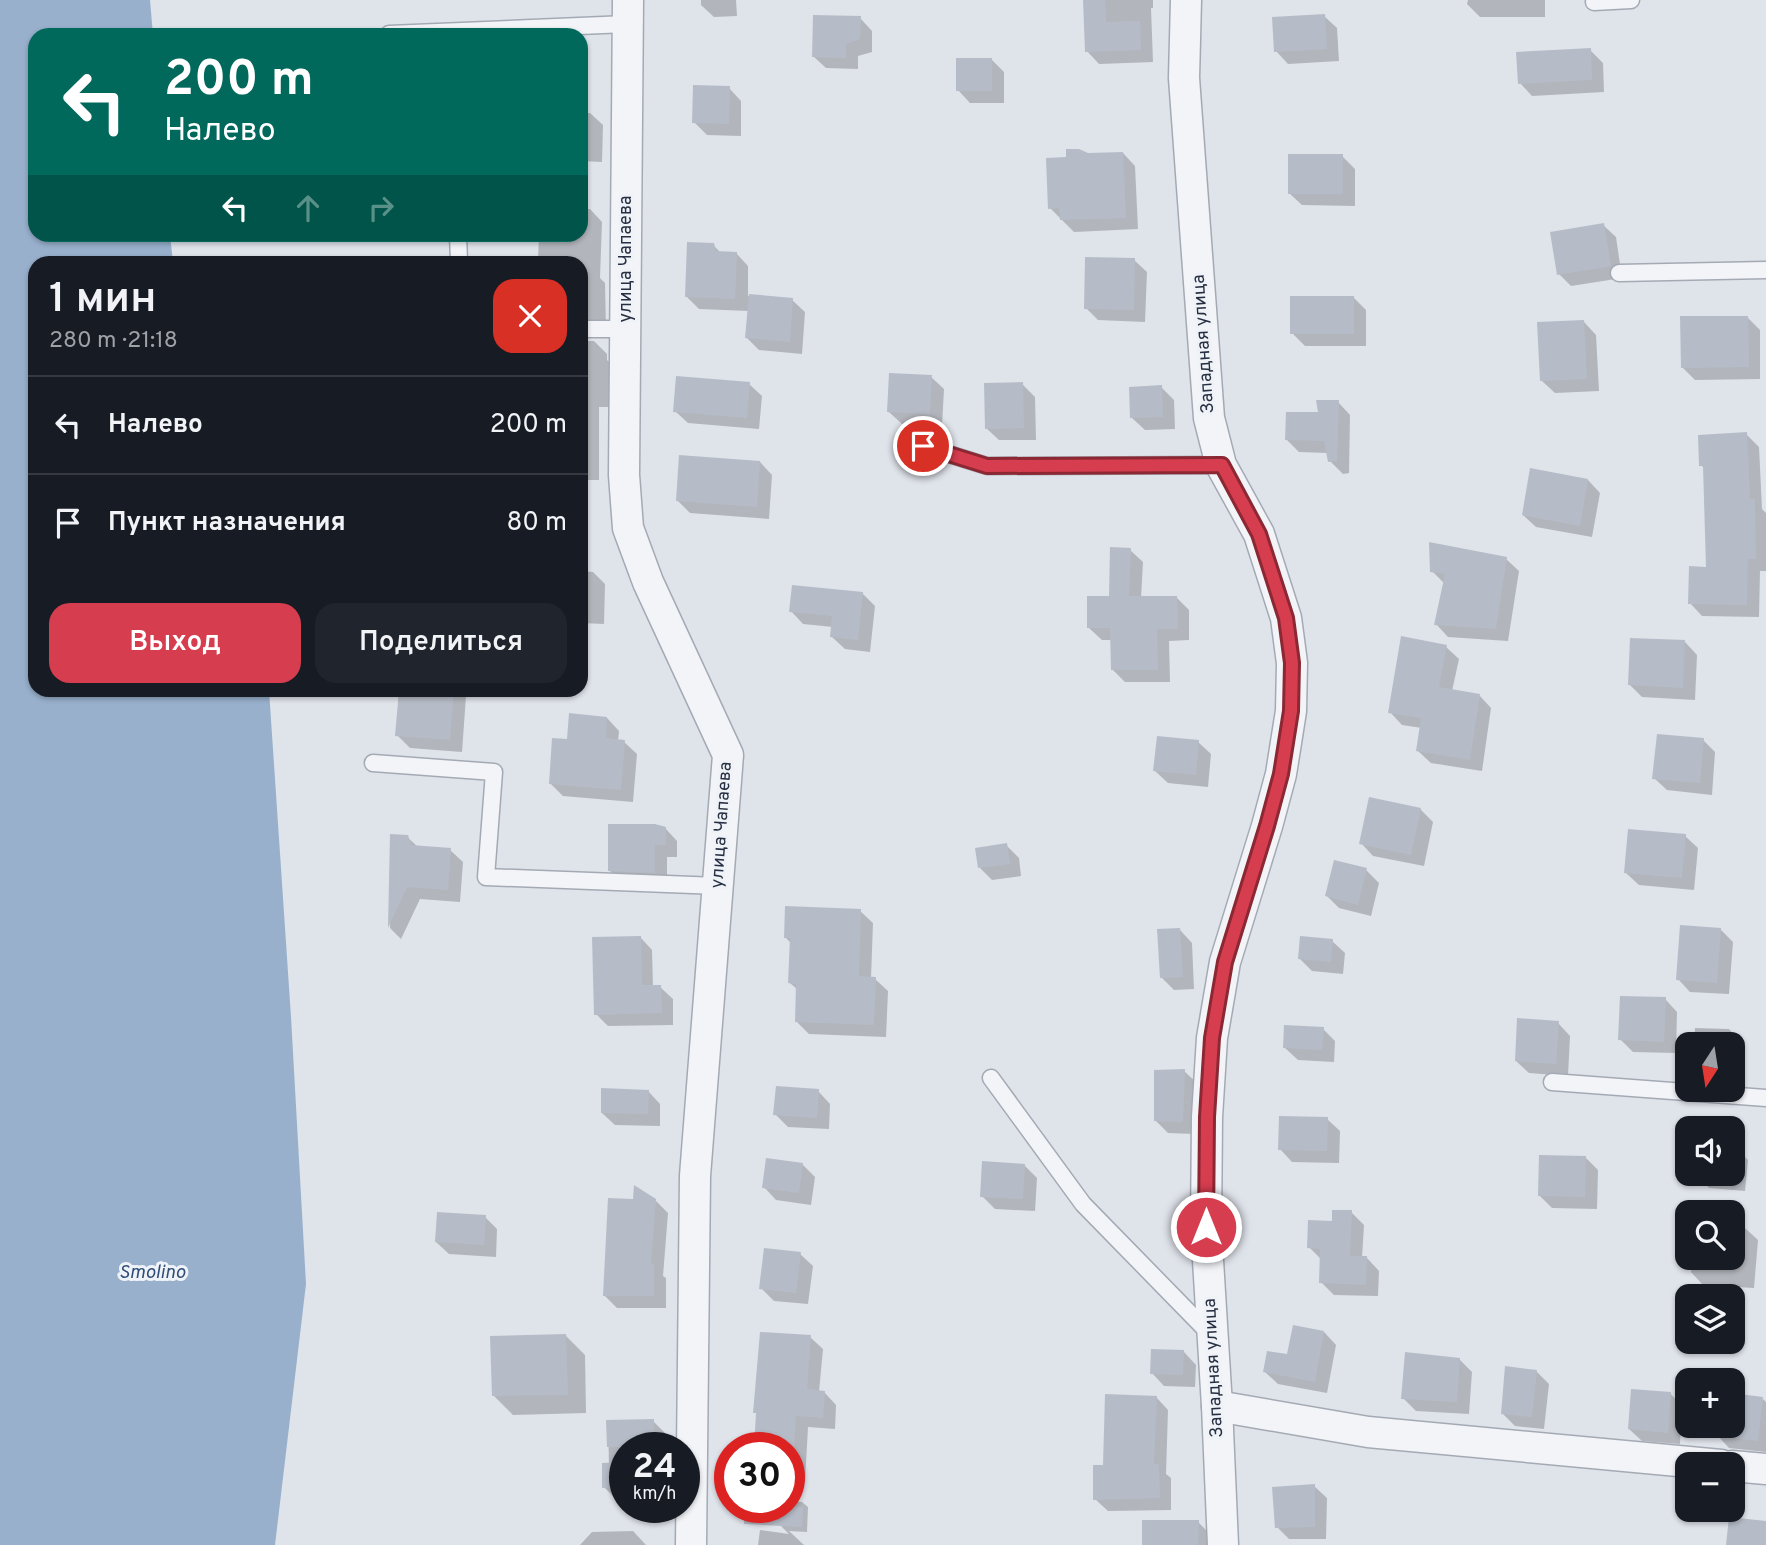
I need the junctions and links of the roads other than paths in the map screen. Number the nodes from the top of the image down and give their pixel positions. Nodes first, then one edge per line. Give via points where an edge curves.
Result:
1 (1186, 0) edge
2 (1631, 0) edge
3 (1594, 2) edge
4 (627, 12) edge
5 (454, 28) edge
6 (1766, 270) edge
7 (1619, 273) dead end
8 (588, 329) edge
9 (625, 329) junction
10 (923, 446) dead end
11 (1222, 465) junction
12 (373, 763) dead end
13 (718, 886) junction
14 (991, 1078) dead end
15 (1552, 1082) dead end
16 (1766, 1098) edge
17 (1212, 1336) junction
18 (1217, 1406) junction
19 (1675, 1461) edge
20 (1745, 1467) edge
21 (1766, 1469) edge
22 (691, 1545) edge
23 (1223, 1545) edge

1 - 11 street, Западная улица via 1184,78 1209,418
2 - 3 lane
4 - 5 lane
4 - 9 street, улица Чапаева
6 - 7 lane
8 - 9 lane
9 - 13 street, улица Чапаева via 628,528 728,755
10 - 11 lane via 987,466
11 - 17 street, Западная улица via 1259,534 1286,618 1292,663 1291,711 1281,774 1225,962 1212,1038 1206,1227
12 - 13 lane via 494,772 486,877
13 - 22 street, улица Чапаева via 695,1176
14 - 17 lane via 1083,1204
15 - 16 lane
17 - 18 street, Западная улица
18 - 19 street via 1367,1432
18 - 23 street, Западная улица
20 - 21 street

